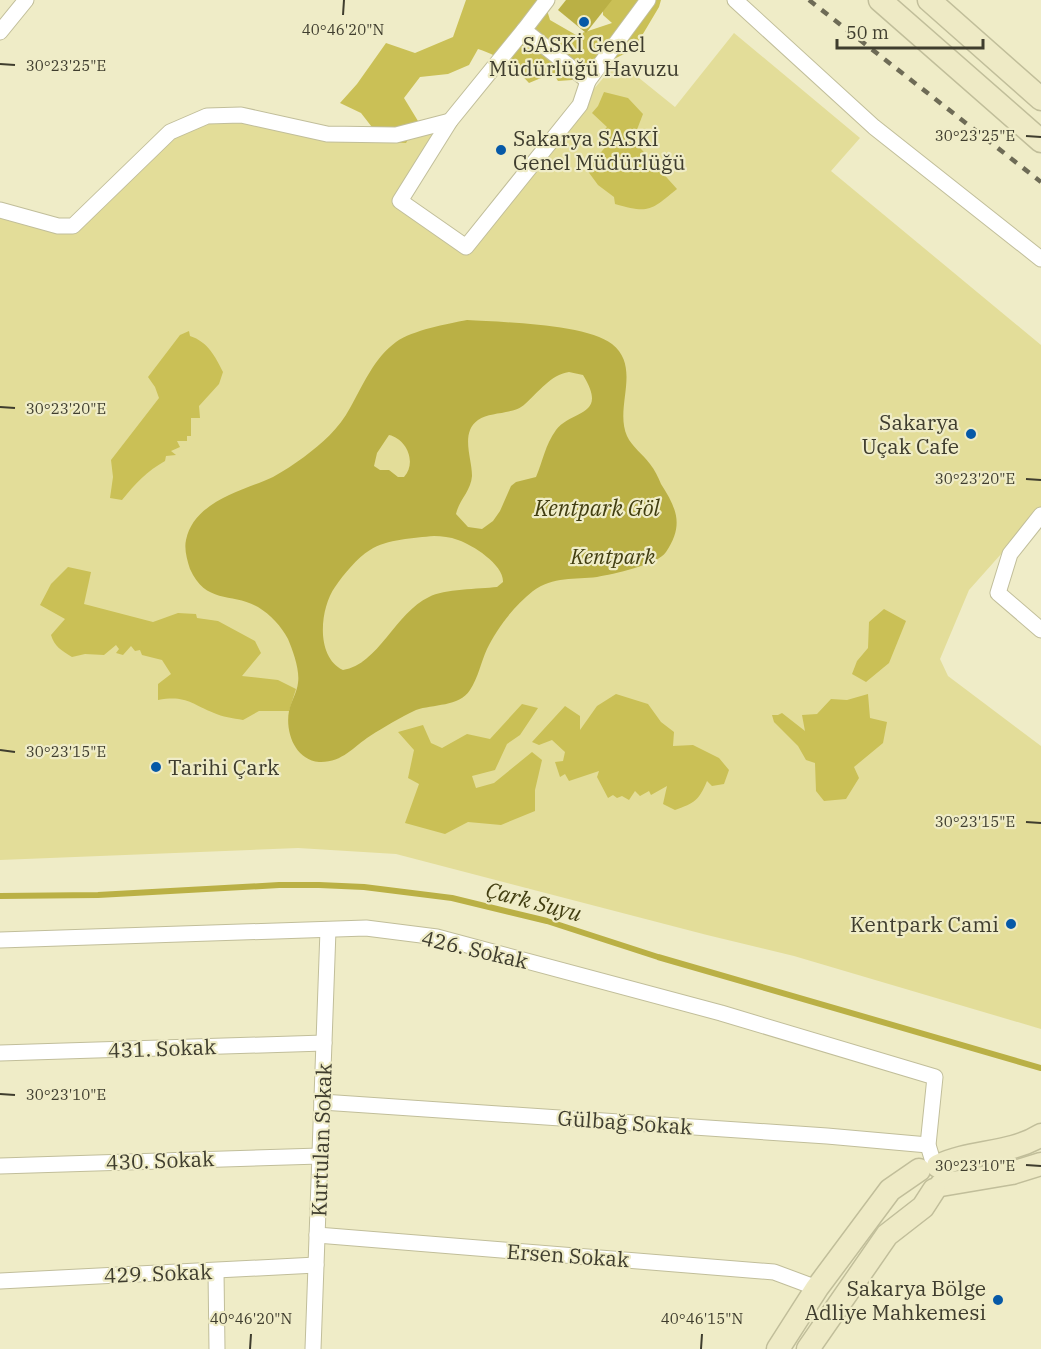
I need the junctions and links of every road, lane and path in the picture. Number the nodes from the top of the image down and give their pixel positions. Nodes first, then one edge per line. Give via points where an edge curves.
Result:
1 (26, 0) edge
2 (547, 0) edge
3 (648, 0) edge
4 (735, 0) edge
5 (880, 0) edge
6 (929, 0) edge
7 (524, 30) junction
8 (0, 32) edge
9 (588, 81) junction
10 (1041, 99) edge
11 (450, 121) junction
12 (1041, 141) edge
13 (0, 210) edge
14 (1041, 260) edge
15 (1041, 515) edge
16 (1041, 630) edge
17 (328, 930) junction
18 (0, 940) edge
19 (324, 1043) junction
20 (0, 1053) edge
21 (322, 1102) junction
22 (1041, 1134) edge
23 (320, 1155) junction
24 (1041, 1164) edge
25 (0, 1166) edge
26 (932, 1170) junction
27 (317, 1235) junction
28 (316, 1265) junction
29 (216, 1271) junction
30 (0, 1281) edge
31 (817, 1288) junction
32 (217, 1349) edge
33 (313, 1349) edge
34 (778, 1349) edge
35 (808, 1349) edge

1 - 8 street
2 - 7 street
3 - 9 street
4 - 14 street via 874,127
5 - 12 main road
6 - 10 main road
7 - 9 street
7 - 11 street
9 - 11 street via 580,105 466,247 400,201
11 - 13 street via 396,135 327,134 241,115 207,116 170,132 73,225 58,226
15 - 16 street via 1010,554 998,593
17 - 18 street, 426. Sokak
17 - 19 street, Kurtulan Sokak
17 - 26 street, 426. Sokak via 366,928 437,937 721,1013 935,1077
19 - 20 street, 431. Sokak
19 - 21 street, Kurtulan Sokak
21 - 23 street, Kurtulan Sokak
21 - 26 street, Gülbağ Sokak via 827,1136
22 - 26 main road via 1018,1146 954,1158
23 - 25 street, 430. Sokak
23 - 27 street, Kurtulan Sokak
24 - 26 main road via 1012,1173
26 - 31 main road via 890,1190
26 - 35 main road via 923,1207 887,1235
27 - 28 street, Kurtulan Sokak
27 - 31 street, Ersen Sokak via 774,1272
28 - 29 street, 429. Sokak
28 - 33 street, Kurtulan Sokak
29 - 30 street, 429. Sokak
29 - 32 street
31 - 34 main road

